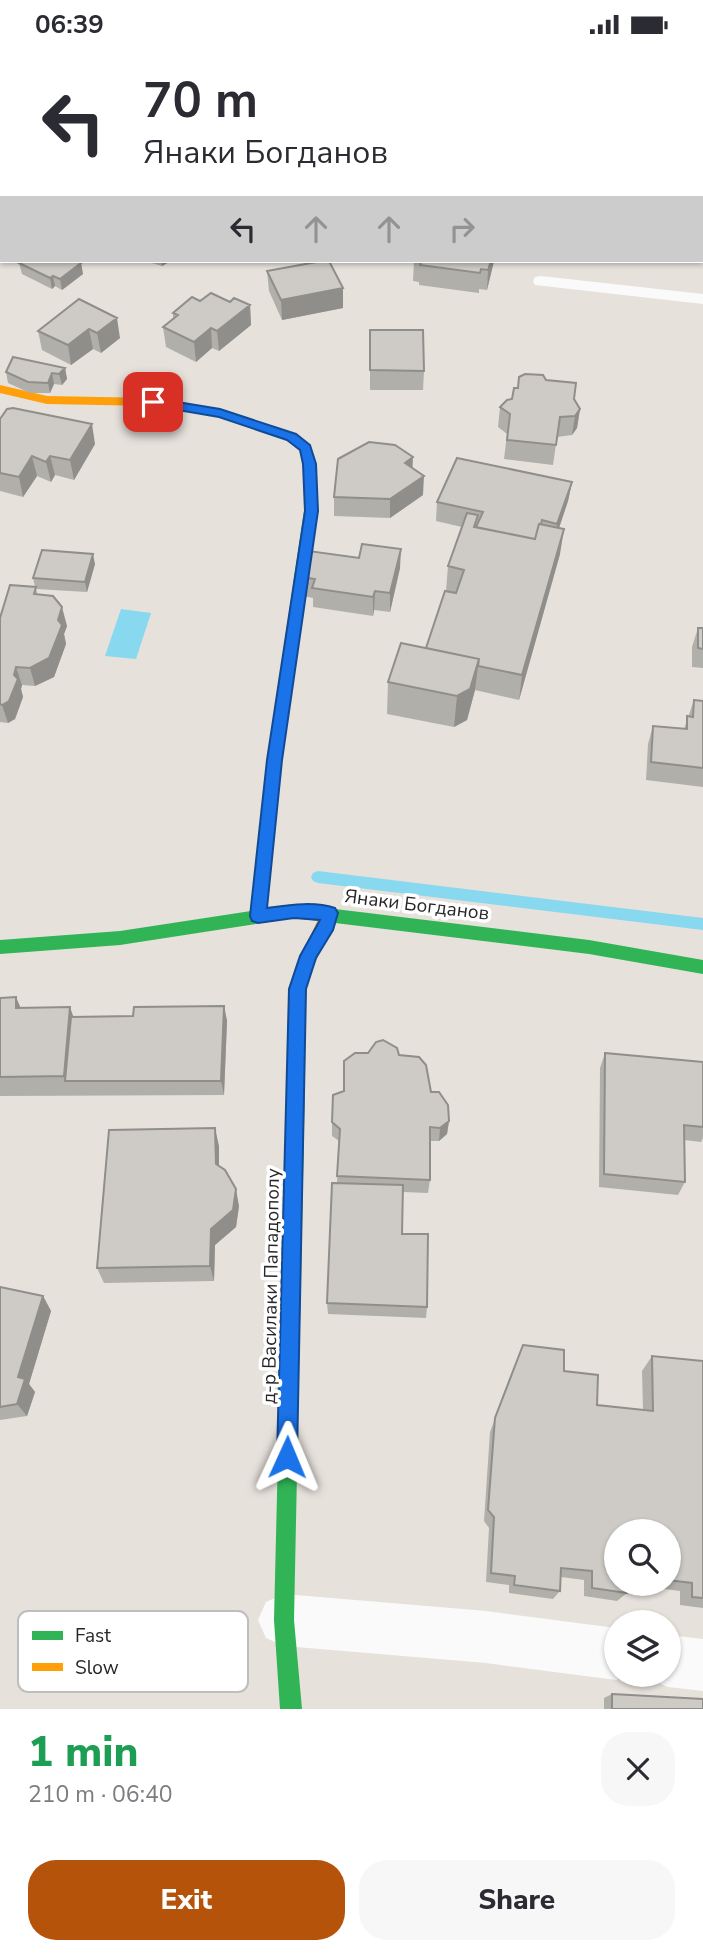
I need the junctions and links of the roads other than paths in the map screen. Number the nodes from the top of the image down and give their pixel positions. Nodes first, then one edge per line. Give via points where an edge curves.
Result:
1 (541, 281) dead end
2 (703, 299) edge
3 (0, 390) edge
4 (330, 913) junction
5 (258, 916) junction
6 (0, 947) edge
7 (703, 967) edge
8 (284, 1620) junction
9 (604, 1652) edge
10 (681, 1662) edge
11 (703, 1665) edge
12 (291, 1709) edge

1 - 2 lane
3 - 5 street via 47,400 153,402 220,413 292,437 305,448 311,511 274,760
4 - 5 street, Янаки Богданов
4 - 7 street, Янаки Богданов
4 - 8 street, д-р Василаки Пападополу via 298,989
5 - 6 street, Янаки Богданов via 120,938
8 - 9 street
8 - 12 street, д-р Василаки Пападополу
10 - 11 street

